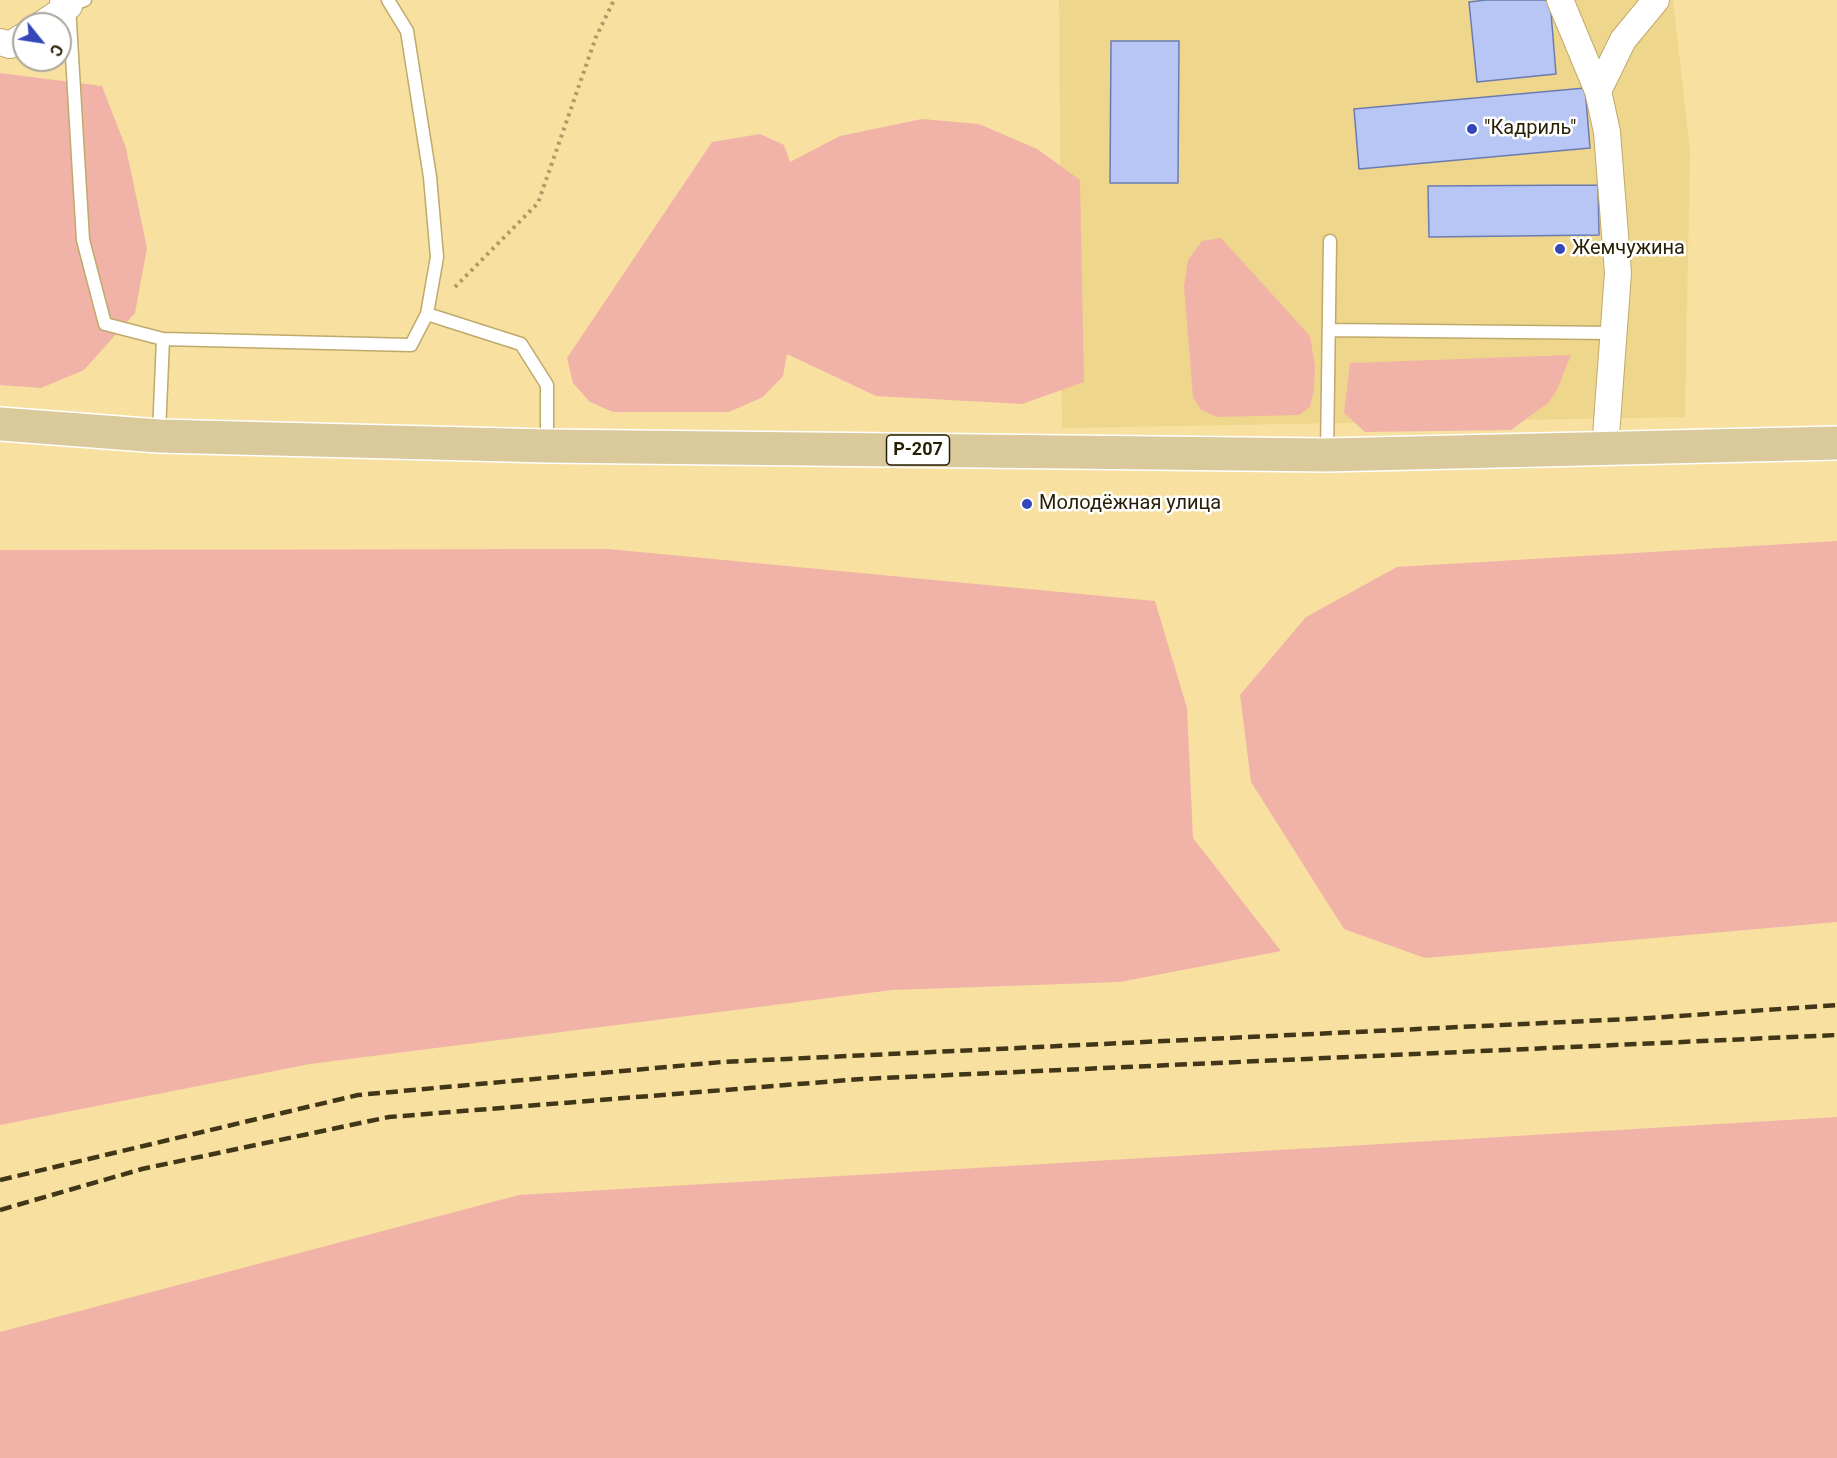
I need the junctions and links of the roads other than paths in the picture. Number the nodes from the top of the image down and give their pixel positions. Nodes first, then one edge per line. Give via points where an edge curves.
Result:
1 (388, 0) edge
2 (1560, 0) edge
3 (1656, 0) edge
4 (72, 2) edge
5 (58, 12) edge
6 (1598, 91) junction
7 (1330, 241) dead end
8 (428, 315) junction
9 (1329, 330) junction
10 (1614, 333) junction
11 (162, 339) junction
12 (0, 424) edge
13 (159, 436) junction
14 (1837, 443) edge
15 (547, 446) junction
16 (1605, 449) junction
17 (1327, 455) junction

1 - 8 lane via 407,31 430,177 437,257
2 - 6 street
3 - 6 street via 1623,40
4 - 5 street
4 - 11 lane via 83,240 105,324
6 - 10 street via 1607,132 1618,273
7 - 9 lane
8 - 11 lane via 411,345
8 - 15 lane via 521,344 547,385
9 - 10 lane
9 - 17 lane
10 - 16 street
11 - 13 lane
12 - 13 main road, Р-207
13 - 15 main road, Р-207
14 - 16 main road, Р-207
15 - 17 main road, Р-207
16 - 17 main road, Р-207

